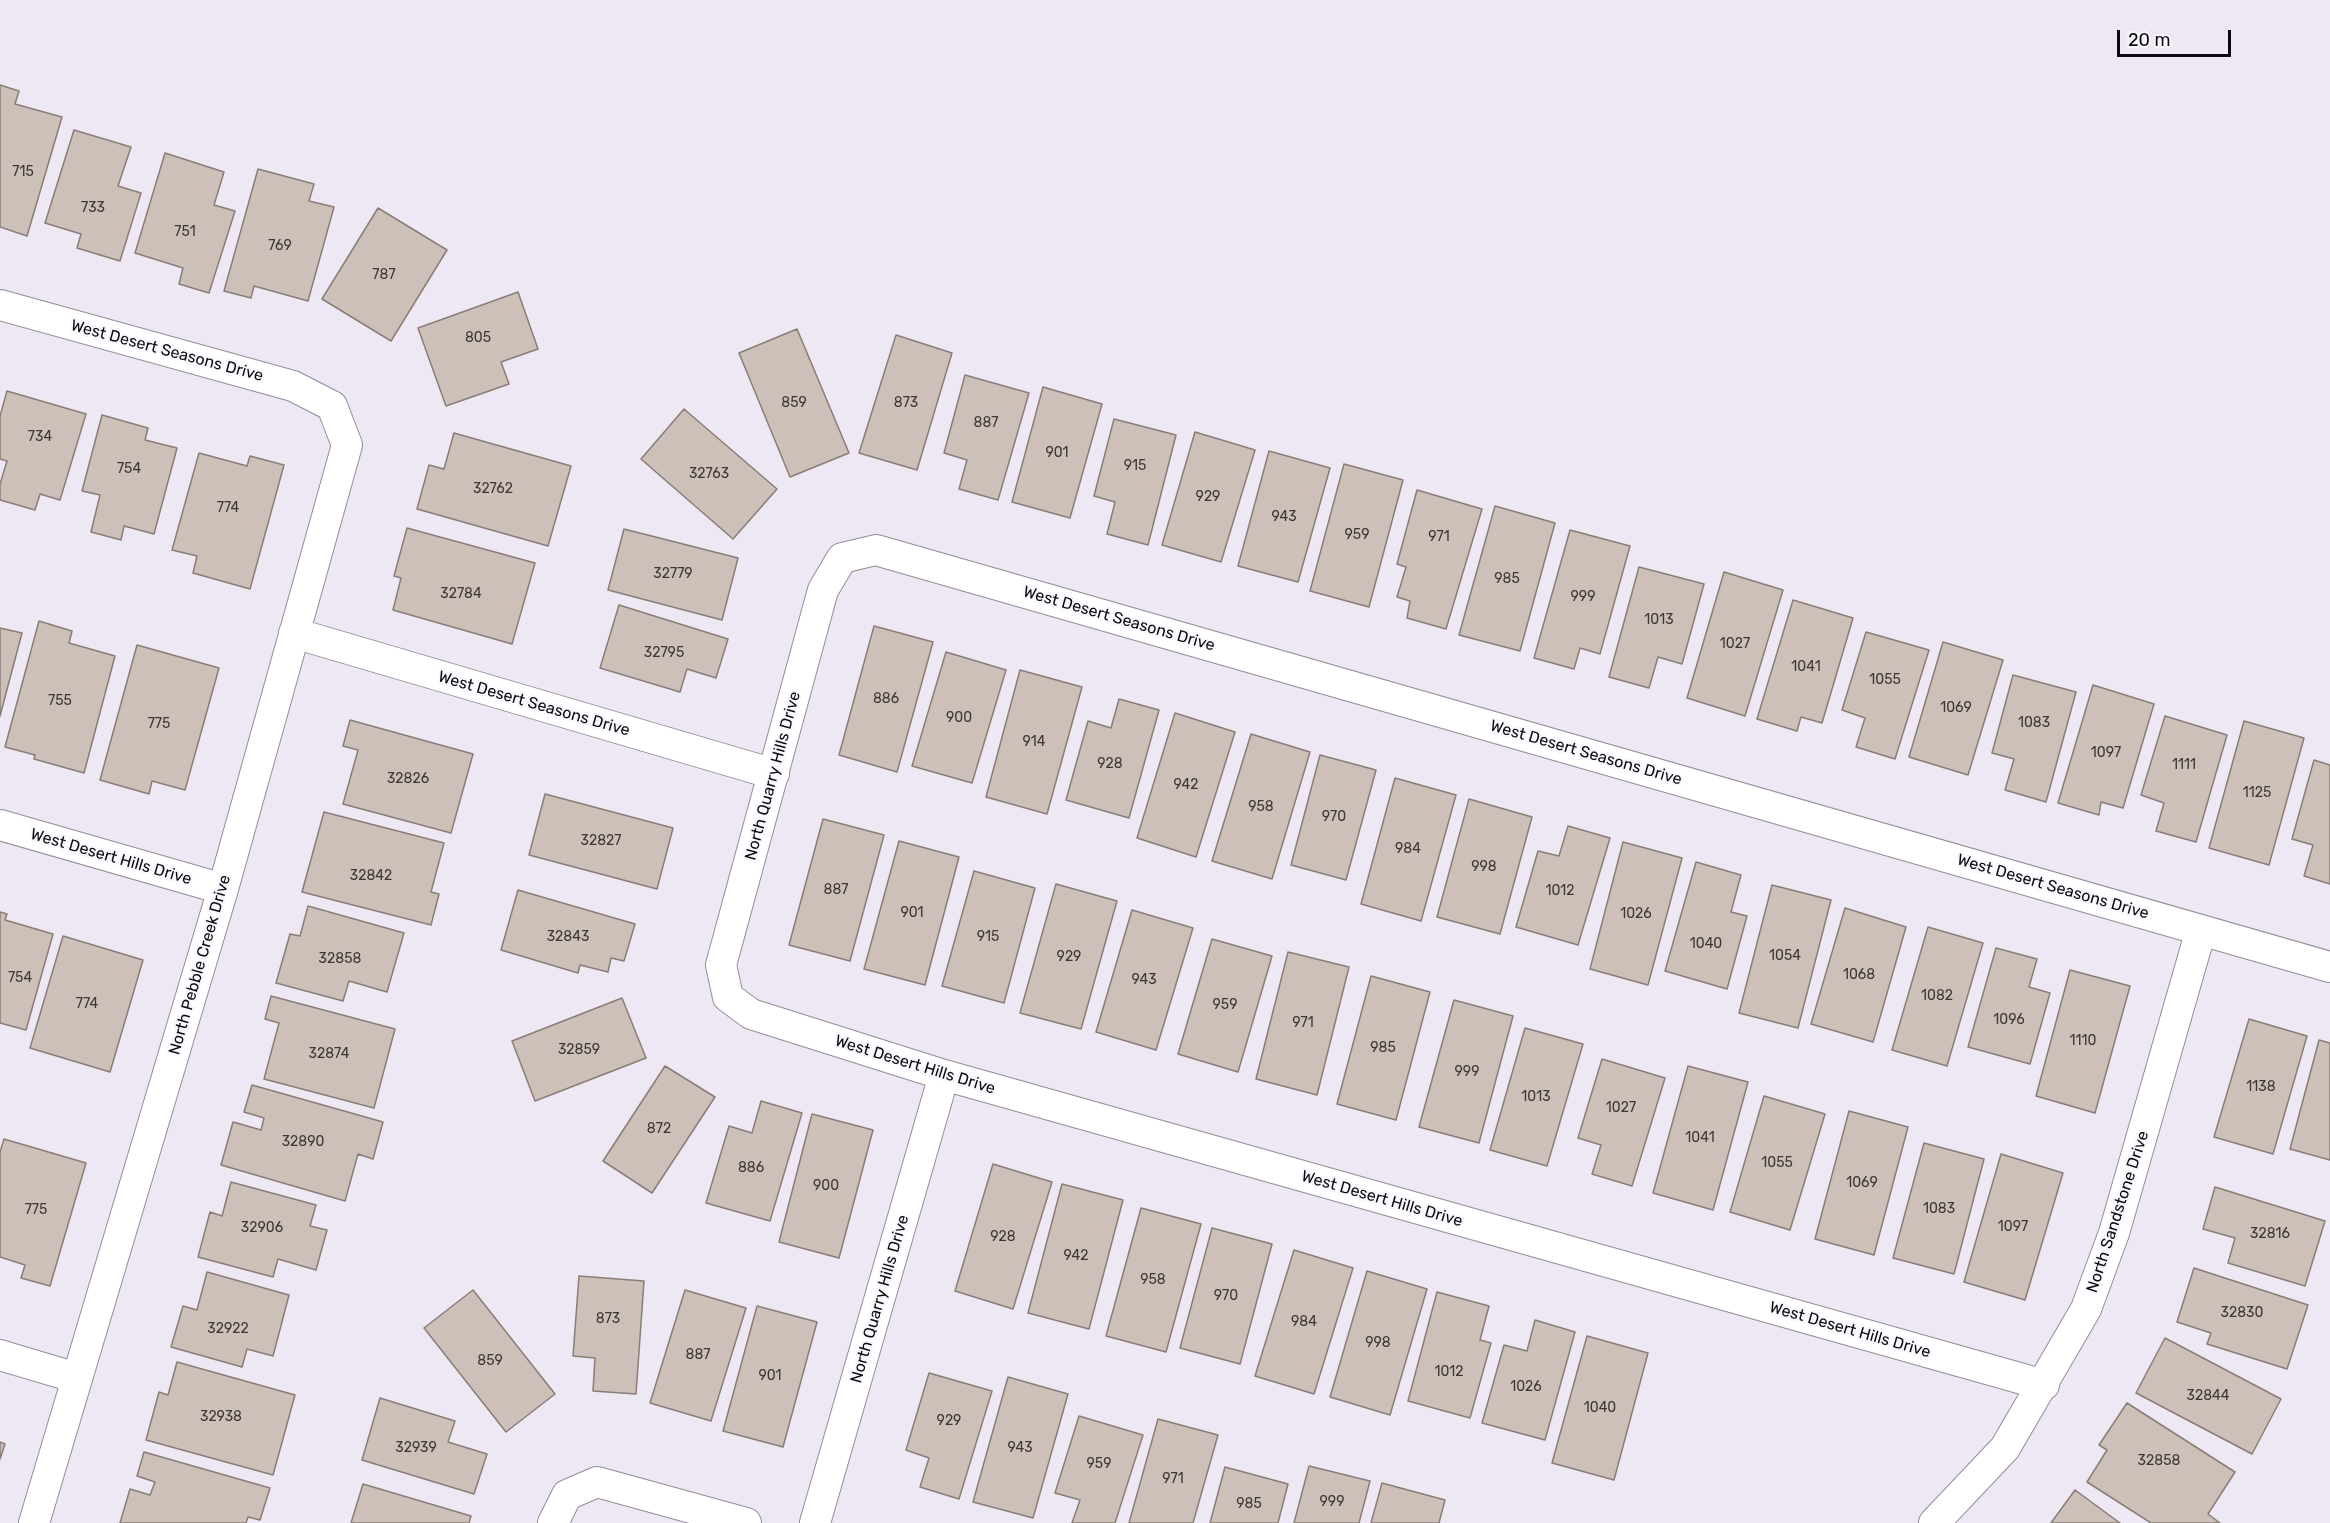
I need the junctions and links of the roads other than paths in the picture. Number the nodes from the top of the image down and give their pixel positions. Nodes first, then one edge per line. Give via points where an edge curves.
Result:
1 (0, 305) edge
2 (332, 406) joint
3 (842, 558) joint
4 (294, 633) junction
5 (774, 774) junction
6 (0, 825) edge
7 (223, 890) junction
8 (2201, 930) junction
9 (2330, 967) edge
10 (728, 997) joint
11 (944, 1075) junction
12 (0, 1356) edge
13 (77, 1378) junction
14 (2044, 1385) junction
15 (34, 1523) edge
16 (553, 1523) edge
17 (746, 1523) edge
18 (815, 1523) edge
19 (1934, 1523) edge

1 - 2 street, West Desert Seasons Drive via 293,386
2 - 4 street, North Pebble Creek Drive via 347,445
3 - 5 street, North Quarry Hills Drive via 823,590
3 - 8 street, West Desert Seasons Drive via 876,550
4 - 5 street, West Desert Seasons Drive
4 - 7 street, North Pebble Creek Drive
5 - 10 street, North Quarry Hills Drive via 721,965
6 - 7 street, West Desert Hills Drive
7 - 13 street, North Pebble Creek Drive
8 - 9 street, West Desert Seasons Drive
8 - 14 street, North Sandstone Drive via 2115,1233 2086,1309
10 - 11 street, West Desert Hills Drive via 751,1014
11 - 14 street, West Desert Hills Drive
11 - 18 street, North Quarry Hills Drive
12 - 13 street
13 - 15 street, North Pebble Creek Drive
14 - 19 street, North Sandstone Drive via 2005,1448
16 - 17 street via 567,1495 597,1482

